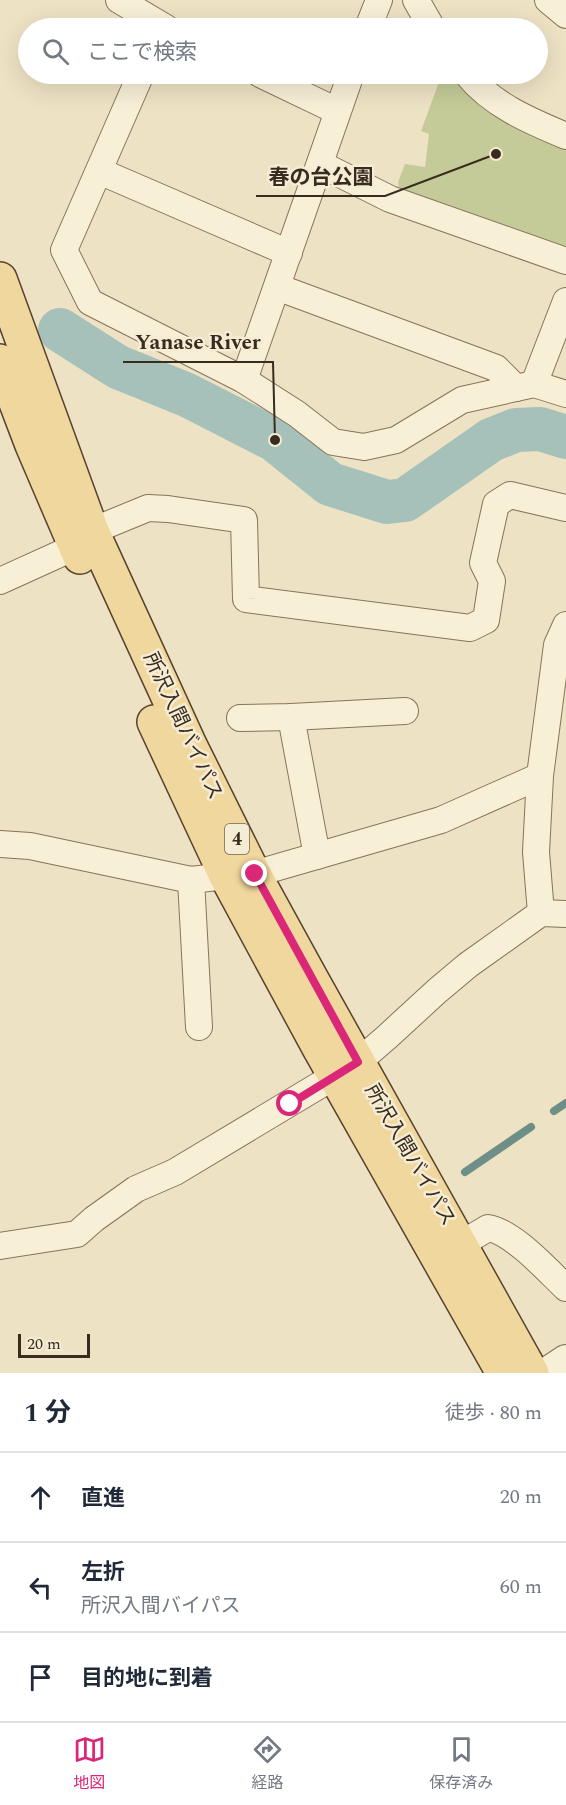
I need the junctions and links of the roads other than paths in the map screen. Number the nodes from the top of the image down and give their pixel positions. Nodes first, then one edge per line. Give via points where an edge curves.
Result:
1 (119, 0) edge
2 (379, 0) edge
3 (416, 0) edge
4 (548, 0) edge
5 (566, 15) edge
6 (147, 18) edge
7 (372, 18) edge
8 (426, 18) edge
9 (137, 84) edge
10 (281, 84) edge
11 (347, 84) edge
12 (478, 84) edge
13 (337, 111) junction
14 (566, 136) edge
15 (320, 164) junction
16 (99, 171) junction
17 (289, 253) junction
18 (566, 261) edge
19 (277, 287) junction
20 (2, 292) edge
21 (566, 301) edge
22 (0, 361) edge
23 (244, 380) junction
24 (525, 386) junction
25 (566, 394) edge
26 (566, 508) edge
27 (84, 539) junction
28 (0, 580) edge
29 (566, 625) edge
30 (405, 711) dead end
31 (240, 717) dead end
32 (291, 717) junction
33 (540, 776) junction
34 (0, 844) edge
35 (317, 856) junction
36 (240, 875) junction
37 (191, 880) junction
38 (553, 914) edge
39 (199, 1027) dead end
40 (346, 1070) junction
41 (460, 1244) junction
42 (0, 1246) edge
43 (566, 1288) edge
44 (566, 1361) edge
45 (503, 1373) edge
46 (532, 1373) edge
47 (548, 1373) edge

1 - 6 street
2 - 7 street
3 - 8 street
4 - 5 street
9 - 16 street
10 - 13 street
11 - 13 street
12 - 14 street via 501,105
13 - 15 street
15 - 17 street
15 - 18 street via 390,199
16 - 17 street
16 - 23 street via 64,250 90,302
17 - 19 street
19 - 23 street
19 - 24 street via 496,368
20 - 27 main road, 所沢入間バイパス / 4
21 - 24 street
22 - 27 main road, 所沢入間バイパス / 4 via 32,445
23 - 24 street via 333,442 364,447 396,440 462,400
24 - 25 street
26 - 27 street via 510,495 496,504 483,563 492,581 486,620 470,628 246,599 243,520 148,508
27 - 28 street
27 - 36 main road, 所沢入間バイパス / 4
29 - 33 street via 557,645
30 - 32 street
31 - 32 street
32 - 35 street
33 - 35 street via 441,820
33 - 38 street via 536,852
34 - 37 street via 30,846
35 - 36 street
36 - 37 street
36 - 40 main road, 所沢入間バイパス / 4
37 - 39 street
38 - 40 street via 468,965
40 - 41 main road, 所沢入間バイパス / 4
40 - 42 street via 175,1172 136,1189 77,1234
40 - 45 main road, 所沢入間バイパス / 4
41 - 43 street via 488,1228 498,1230
41 - 46 main road, 所沢入間バイパス / 4
44 - 47 street

